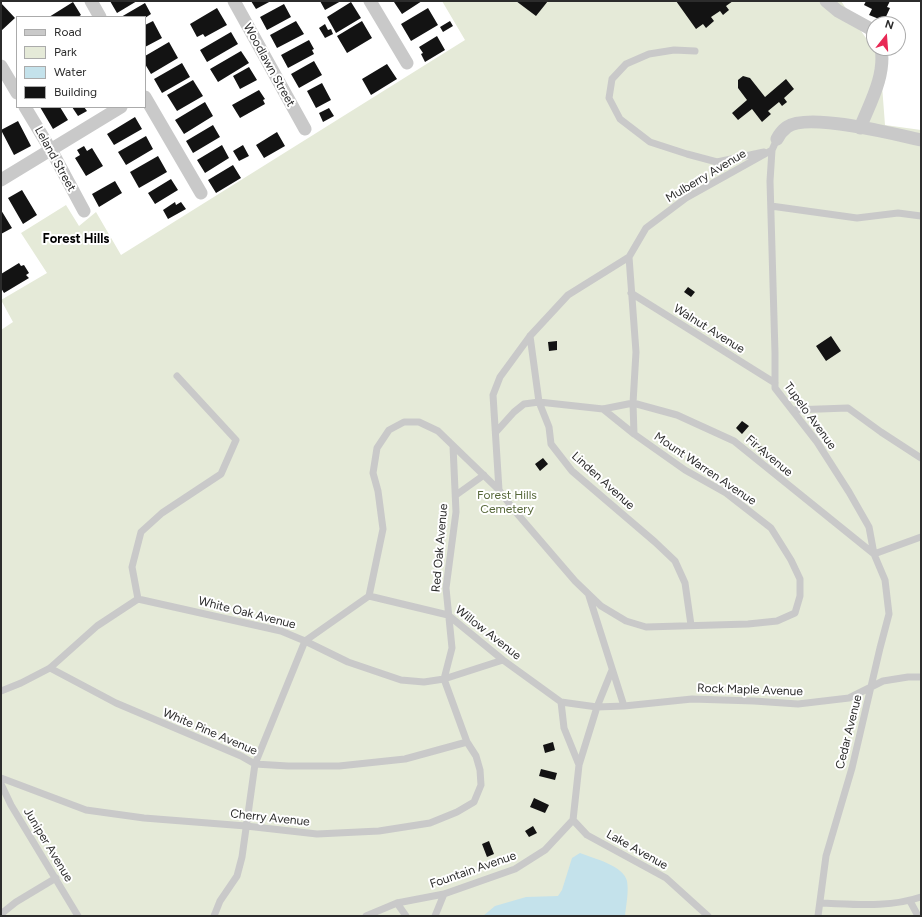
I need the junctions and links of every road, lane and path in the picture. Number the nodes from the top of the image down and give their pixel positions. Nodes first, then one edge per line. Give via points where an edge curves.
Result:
1 (91, 1) edge
2 (234, 1) edge
3 (370, 1) edge
4 (826, 1) edge
5 (99, 16) edge
6 (866, 26) edge
7 (694, 51) dead end
8 (883, 56) edge
9 (407, 63) dead end
10 (1, 66) edge
11 (16, 91) edge
12 (146, 99) edge
13 (26, 108) edge
14 (119, 108) edge
15 (860, 128) junction
16 (305, 129) dead end
17 (921, 140) edge
18 (775, 145) junction
19 (51, 150) junction
20 (1, 180) edge
21 (201, 193) dead end
22 (771, 206) junction
23 (84, 211) dead end
24 (921, 216) edge
25 (629, 257) junction
26 (631, 293) junction
27 (530, 336) junction
28 (177, 376) dead end
29 (775, 383) junction
30 (539, 402) junction
31 (634, 404) junction
32 (603, 409) junction
33 (792, 410) junction
34 (496, 432) junction
35 (634, 434) junction
36 (454, 446) junction
37 (921, 458) edge
38 (484, 475) junction
39 (500, 490) junction
40 (456, 495) junction
41 (921, 537) edge
42 (874, 554) junction
43 (588, 594) junction
44 (369, 596) junction
45 (138, 599) junction
46 (448, 615) junction
47 (691, 625) junction
48 (305, 641) junction
49 (503, 660) junction
50 (50, 668) junction
51 (612, 670) junction
52 (921, 677) edge
53 (444, 679) junction
54 (871, 687) junction
55 (1, 691) edge
56 (561, 702) junction
57 (624, 706) junction
58 (597, 707) junction
59 (467, 742) junction
60 (255, 764) junction
61 (579, 765) junction
62 (1, 778) edge
63 (1, 784) edge
64 (573, 820) junction
65 (246, 826) junction
66 (56, 878) junction
67 (444, 894) junction
68 (921, 897) edge
69 (910, 901) junction
70 (397, 903) junction
71 (820, 903) junction
72 (1, 914) edge
73 (78, 916) edge
74 (214, 916) edge
75 (366, 916) edge
76 (406, 916) edge
77 (434, 916) edge
78 (708, 916) edge
79 (818, 916) edge
80 (918, 916) edge

1 - 5 street
2 - 16 street, Woodlawn Street
3 - 9 street
4 - 6 street via 838,11
7 - 18 lane via 674,50 649,54 626,64 612,79 609,98 620,119 650,142 717,162
8 - 15 street via 881,72
10 - 11 street
12 - 21 street
13 - 19 street, Leland Street
14 - 19 street
15 - 17 street
15 - 18 street via 822,122 799,123 787,127
18 - 22 lane, Tupelo Avenue via 770,181
18 - 25 lane, Mulberry Avenue via 686,198 651,224
19 - 20 street
19 - 23 street, Leland Street
22 - 24 lane via 857,218 898,213
22 - 29 lane, Tupelo Avenue
25 - 26 lane
25 - 27 lane, Mulberry Avenue via 568,295
26 - 29 lane, Walnut Avenue
26 - 31 lane via 636,352
27 - 30 lane, Linden Avenue
27 - 34 lane, Mulberry Avenue via 500,377 494,395
28 - 45 lane via 236,440 221,474 162,513 141,532 132,567
29 - 33 lane, Tupelo Avenue via 775,388
30 - 32 lane
30 - 34 lane via 524,404
30 - 47 lane, Linden Avenue via 549,427 552,444 572,471 675,561 685,583
31 - 32 lane
31 - 35 lane
31 - 42 lane, Fir Avenue via 677,415 734,441
32 - 35 lane
33 - 37 lane via 848,408
33 - 42 lane, Tupelo Avenue via 817,442 856,504 869,527
34 - 39 lane, Mulberry Avenue
35 - 47 lane, Mount Warren Avenue via 685,470 726,493 771,528 800,579 800,596 795,613 777,621
36 - 38 lane
36 - 40 lane, Red Oak Avenue
36 - 44 lane via 438,431 419,422 404,422 389,430 377,448 373,473 383,529
38 - 39 lane
38 - 40 lane, Red Oak Avenue
39 - 43 lane via 514,510
40 - 46 lane, Red Oak Avenue via 446,588
41 - 42 lane
42 - 54 lane, Cedar Avenue via 885,580 889,614
43 - 47 lane, Mount Warren Avenue via 601,606 626,621 646,627
43 - 51 lane
44 - 46 lane, Willow Avenue
44 - 48 lane, White Oak Avenue
45 - 48 lane, White Oak Avenue via 281,631
45 - 50 lane via 97,626
46 - 49 lane, Willow Avenue
46 - 53 lane, Red Oak Avenue via 452,648
48 - 53 lane via 348,662 401,680 424,682
48 - 60 lane
49 - 53 lane
49 - 56 lane, Willow Avenue
50 - 55 lane
50 - 60 lane, White Pine Avenue via 116,703
51 - 57 lane
51 - 58 lane
52 - 54 lane, Rock Maple Avenue via 883,681
53 - 59 lane
54 - 57 lane, Rock Maple Avenue via 849,698 798,704 692,699
54 - 71 lane, Cedar Avenue via 852,768 826,856
56 - 58 lane, Willow Avenue
56 - 61 lane via 564,728
57 - 58 lane, Rock Maple Avenue
58 - 61 lane
59 - 60 lane, White Pine Avenue via 405,759 339,766
59 - 65 lane, Cherry Avenue via 476,756 480,770 481,785 474,802 458,812 430,823 378,831 317,834
60 - 65 lane
61 - 64 lane
62 - 65 lane, Cherry Avenue via 86,810 144,818
63 - 66 lane, Juniper Avenue
64 - 67 lane, Fountain Avenue via 545,850 515,869
64 - 78 lane, Lake Avenue via 588,834 666,878
65 - 74 lane via 237,876 220,901
66 - 72 lane
66 - 73 lane, Juniper Avenue
67 - 70 lane, Fountain Avenue
67 - 77 lane
68 - 69 lane
69 - 71 lane via 874,904
69 - 80 lane
70 - 75 lane, Fountain Avenue
70 - 76 lane
71 - 79 lane, Cedar Avenue

